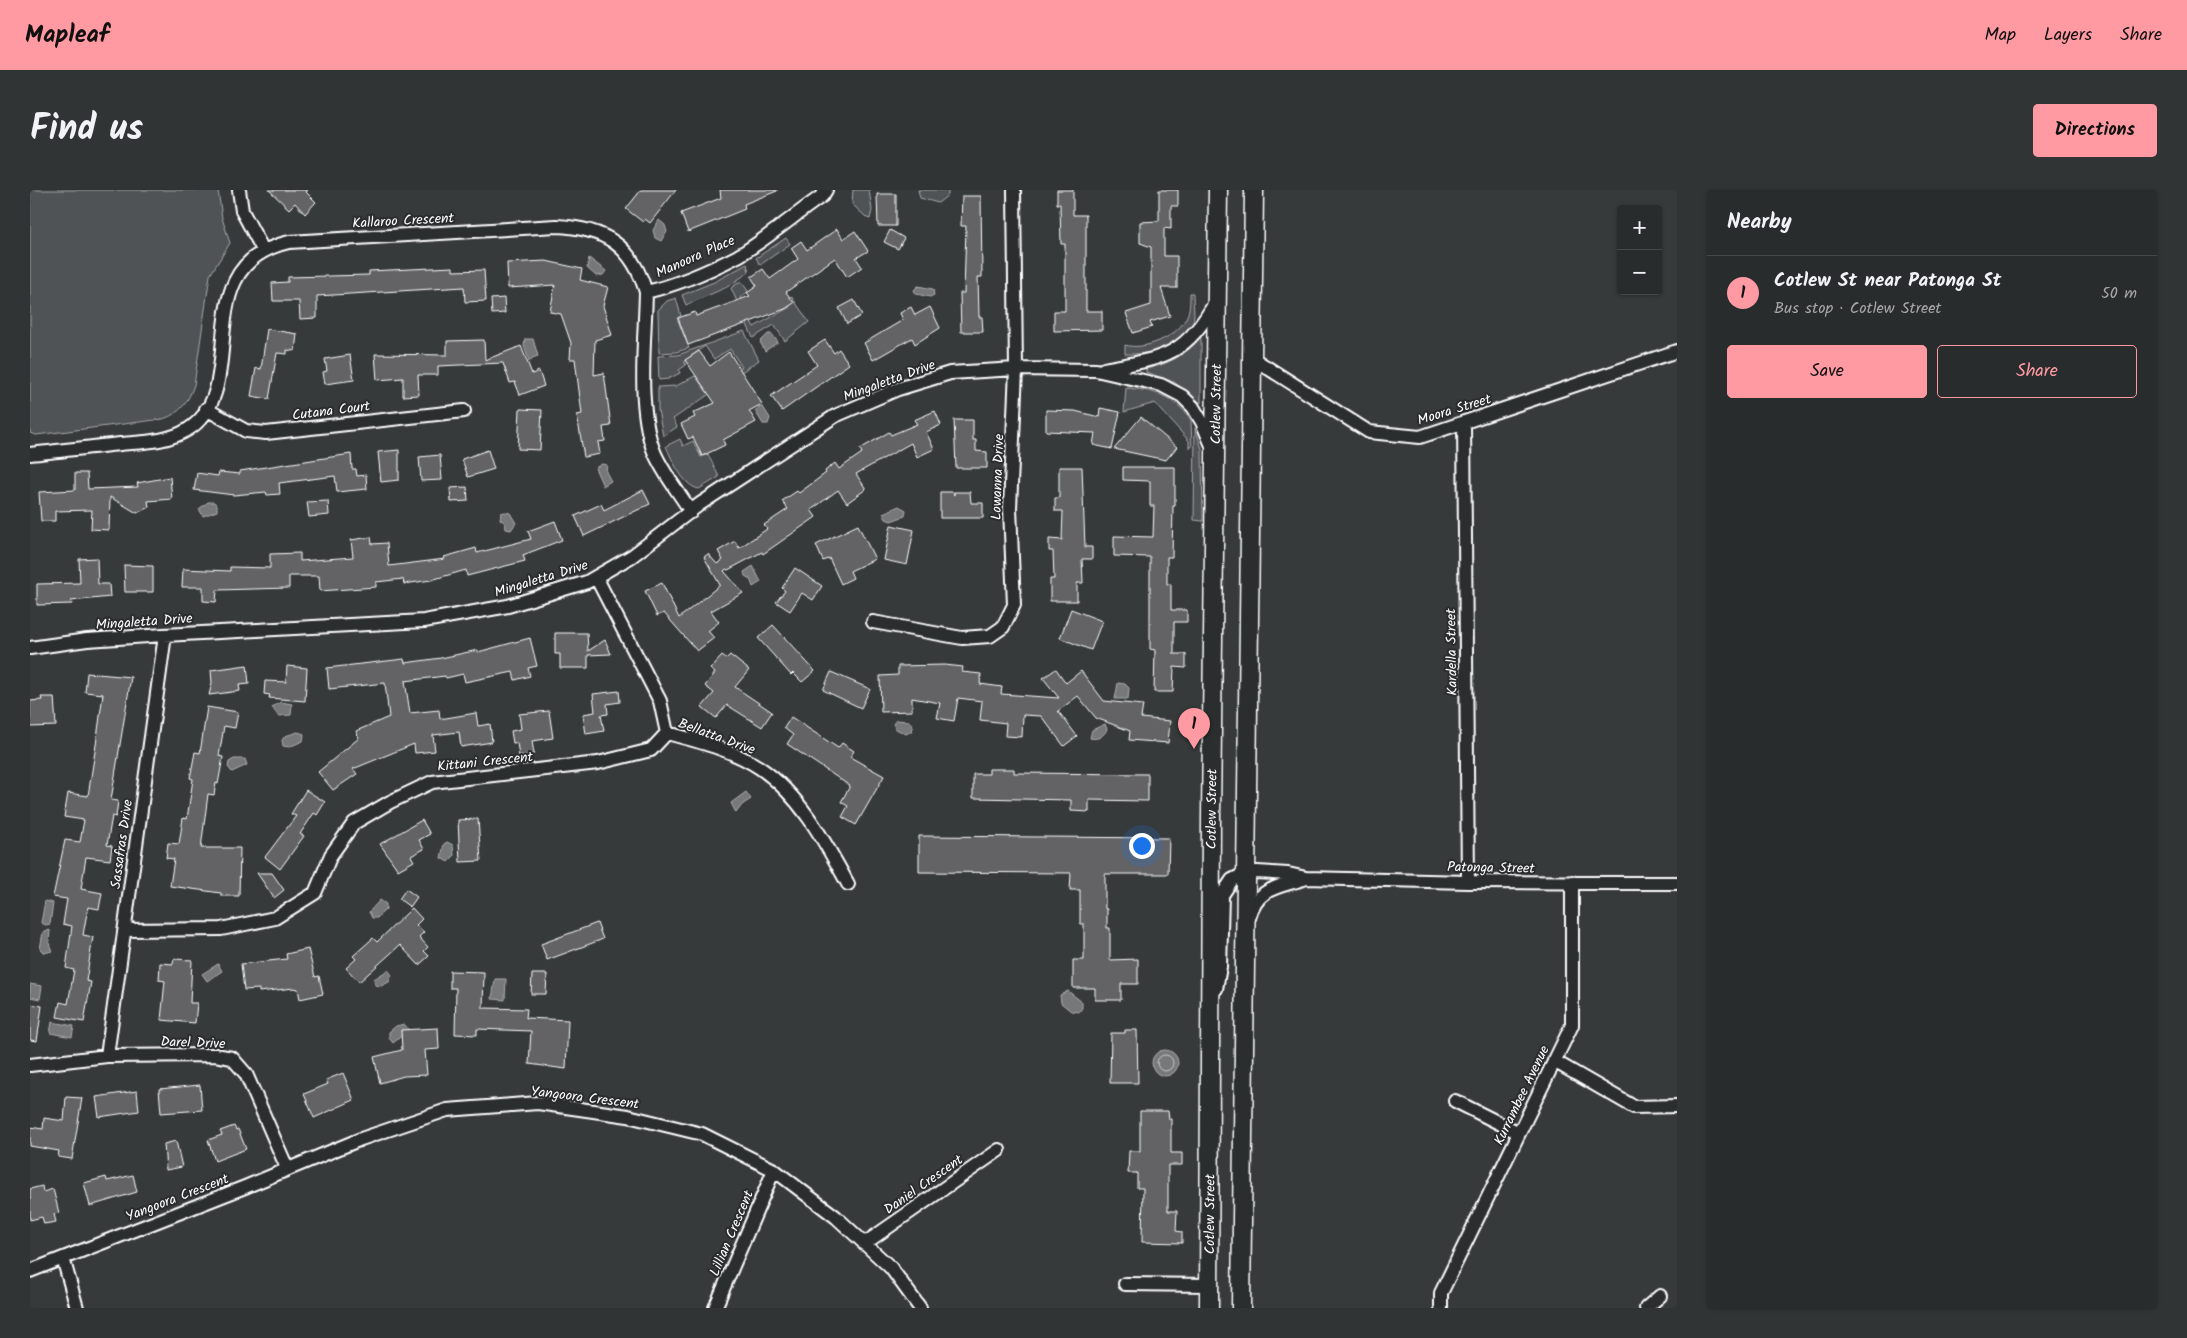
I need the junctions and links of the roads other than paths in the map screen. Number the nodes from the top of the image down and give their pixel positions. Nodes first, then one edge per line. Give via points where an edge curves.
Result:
1 (239, 190) edge
2 (826, 190) edge
3 (1014, 190) edge
4 (1218, 190) edge
5 (1222, 190) edge
6 (1254, 190) edge
7 (1218, 209) junction
8 (263, 250) junction
9 (646, 292) junction
10 (1216, 301) junction
11 (1677, 351) edge
12 (1252, 358) junction
13 (1016, 369) junction
14 (1096, 370) junction
15 (206, 410) junction
16 (464, 411) dead end
17 (1464, 422) junction
18 (30, 454) edge
19 (1216, 456) junction
20 (691, 512) junction
21 (596, 578) junction
22 (873, 622) dead end
23 (165, 635) junction
24 (30, 648) edge
25 (667, 733) junction
26 (1246, 873) junction
27 (1306, 878) junction
28 (1468, 882) junction
29 (1572, 882) junction
30 (1677, 882) edge
31 (848, 884) dead end
32 (125, 930) junction
33 (1244, 936) junction
34 (1211, 1021) junction
35 (108, 1056) junction
36 (1554, 1061) junction
37 (30, 1065) edge
38 (1455, 1101) dead end
39 (1677, 1106) edge
40 (1519, 1133) junction
41 (998, 1150) dead end
42 (287, 1168) junction
43 (774, 1170) junction
44 (864, 1244) junction
45 (64, 1258) junction
46 (30, 1271) edge
47 (1125, 1284) dead end
48 (1209, 1286) junction
49 (1660, 1296) dead end
50 (77, 1308) edge
51 (715, 1308) edge
52 (920, 1308) edge
53 (1209, 1308) edge
54 (1241, 1308) edge
55 (1441, 1308) edge
56 (1646, 1308) edge

1 - 8 street via 242,211
2 - 9 street, Manoora Place via 738,256
3 - 13 street, Lowanna Drive
4 - 7 main road, Cotlew Street
5 - 7 street
6 - 12 main road
7 - 10 main road, Cotlew Street
8 - 9 street, Kallaroo Crescent via 289,242 579,227 600,233 619,245 632,259
8 - 15 street, Kallaroo Crescent via 244,265 233,281 216,381
9 - 20 street, Kallaroo Crescent via 645,384 649,435 654,452
10 - 14 street, Mingaletta Drive via 1204,323 1188,341 1171,353
10 - 19 main road, Cotlew Street
11 - 17 street, Moora Street
12 - 17 street, Moora Street via 1369,432 1420,437
12 - 26 main road
13 - 14 street, Mingaletta Drive
13 - 20 street, Mingaletta Drive via 950,373 898,389 835,416
13 - 22 street, Lowanna Drive via 1010,508 1014,606 1009,619 998,633 962,638
14 - 19 street, Mingaletta Drive via 1161,385 1182,396 1202,422
15 - 16 street, Cutana Court via 246,431 266,433
15 - 18 street, Kallaroo Crescent via 187,430 158,440
17 - 28 street, Kardella Street
19 - 34 main road, Cotlew Street
20 - 21 street, Mingaletta Drive
21 - 23 street, Mingaletta Drive via 508,606 424,621
21 - 25 street via 660,701
23 - 24 street, Mingaletta Drive
23 - 32 street, Sassafras Drive
25 - 31 street, Bellatta Drive via 728,752 760,768 796,802 826,843
25 - 32 street, Kittani Crescent via 652,750 598,763 432,782 354,823 331,855 315,893 276,918 221,929
26 - 27 street, Patonga Street via 1274,872
26 - 33 main road
26 - 34 street via 1227,885 1222,895 1220,967
27 - 28 street, Patonga Street
27 - 33 street, Patonga Street via 1272,888 1260,896 1252,907
28 - 29 street, Patonga Street
29 - 30 street, Patonga Street
29 - 36 street, Kurrambee Avenue via 1572,1025
32 - 35 street, Sassafras Drive
33 - 54 main road
34 - 48 main road, Cotlew Street
35 - 37 street, Darel Drive
35 - 42 street, Darel Drive via 215,1055 232,1058 246,1074
36 - 39 street via 1634,1107
36 - 40 street, Kurrambee Avenue
38 - 40 street
40 - 55 street, Kurrambee Avenue via 1441,1292
41 - 44 street, Daniel Crescent
42 - 43 street, Yangoora Crescent via 447,1110 538,1103 628,1116 702,1134
42 - 45 street, Yangoora Crescent
43 - 44 street, Yangoora Crescent via 836,1217
43 - 51 street, Lillian Crescent
44 - 52 street, Yangoora Crescent via 891,1268
45 - 46 street, Yangoora Crescent
45 - 50 street
47 - 48 street
48 - 53 main road, Cotlew Street
49 - 56 street

